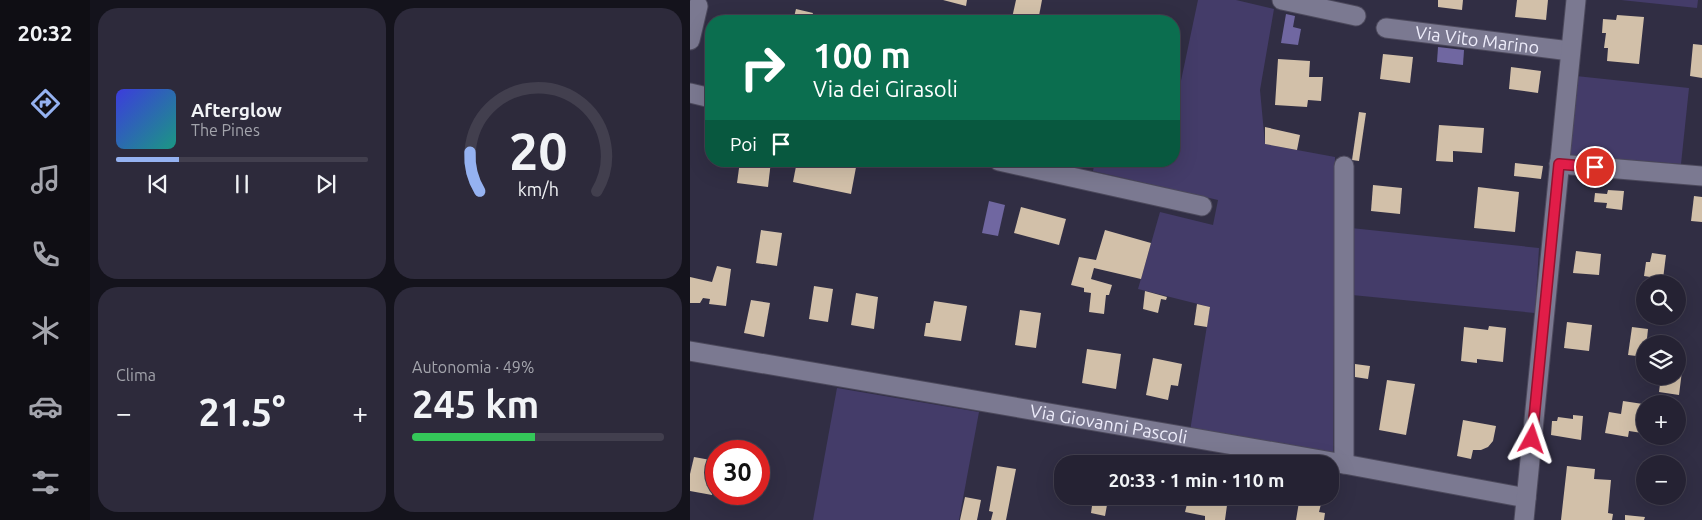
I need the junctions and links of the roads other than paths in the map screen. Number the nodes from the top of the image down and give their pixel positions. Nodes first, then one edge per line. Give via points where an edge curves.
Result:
1 (1282, 0) edge
2 (1576, 0) edge
3 (698, 6) dead end
4 (1356, 16) dead end
5 (1386, 28) dead end
6 (690, 40) edge
7 (1570, 51) junction
8 (690, 93) edge
9 (705, 97) edge
10 (1559, 164) junction
11 (1344, 166) dead end
12 (1027, 167) edge
13 (1702, 176) edge
14 (1202, 206) dead end
15 (690, 351) edge
16 (1344, 464) junction
17 (1526, 498) junction
18 (1524, 520) edge

1 - 4 street
2 - 7 street
3 - 6 street
5 - 7 street, Via Vito Marino
7 - 10 street
8 - 9 street
10 - 13 street
10 - 17 street
11 - 16 street
12 - 14 street
15 - 16 street, Via Giovanni Pascoli
16 - 17 street, Via Giovanni Pascoli
17 - 18 street

